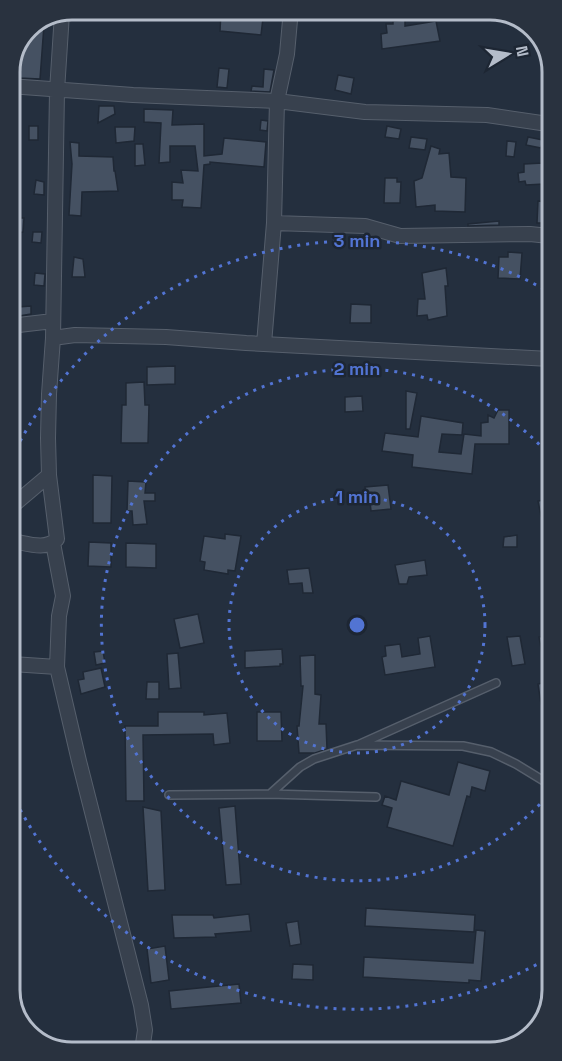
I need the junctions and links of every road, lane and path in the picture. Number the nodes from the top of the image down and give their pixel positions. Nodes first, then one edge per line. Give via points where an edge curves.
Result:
1 (290, 20) edge
2 (61, 21) edge
3 (20, 87) edge
4 (57, 91) junction
5 (277, 101) junction
6 (542, 123) edge
7 (274, 224) junction
8 (542, 235) edge
9 (53, 321) junction
10 (20, 325) edge
11 (53, 338) junction
12 (264, 344) junction
13 (542, 359) edge
14 (49, 475) junction
15 (20, 499) edge
16 (20, 542) edge
17 (53, 543) junction
18 (20, 665) edge
19 (57, 667) junction
20 (496, 683) dead end
21 (357, 745) junction
22 (542, 780) edge
23 (270, 794) junction
24 (169, 795) dead end
25 (376, 797) dead end
26 (143, 1041) edge

1 - 5 street
2 - 4 street
3 - 4 street
4 - 5 street
4 - 9 street
5 - 6 street via 366,112 487,116
5 - 7 street
7 - 8 street via 365,226 400,236
7 - 12 street
9 - 10 street
9 - 11 street
11 - 12 street via 166,337
11 - 14 street
12 - 13 street
14 - 15 street
14 - 17 street via 58,532
16 - 17 street via 39,546
17 - 19 street via 63,596 58,616
18 - 19 street
19 - 26 street via 141,1005
20 - 21 lane
21 - 22 lane via 463,746 499,756
21 - 23 lane via 314,759
23 - 24 lane
23 - 25 lane

